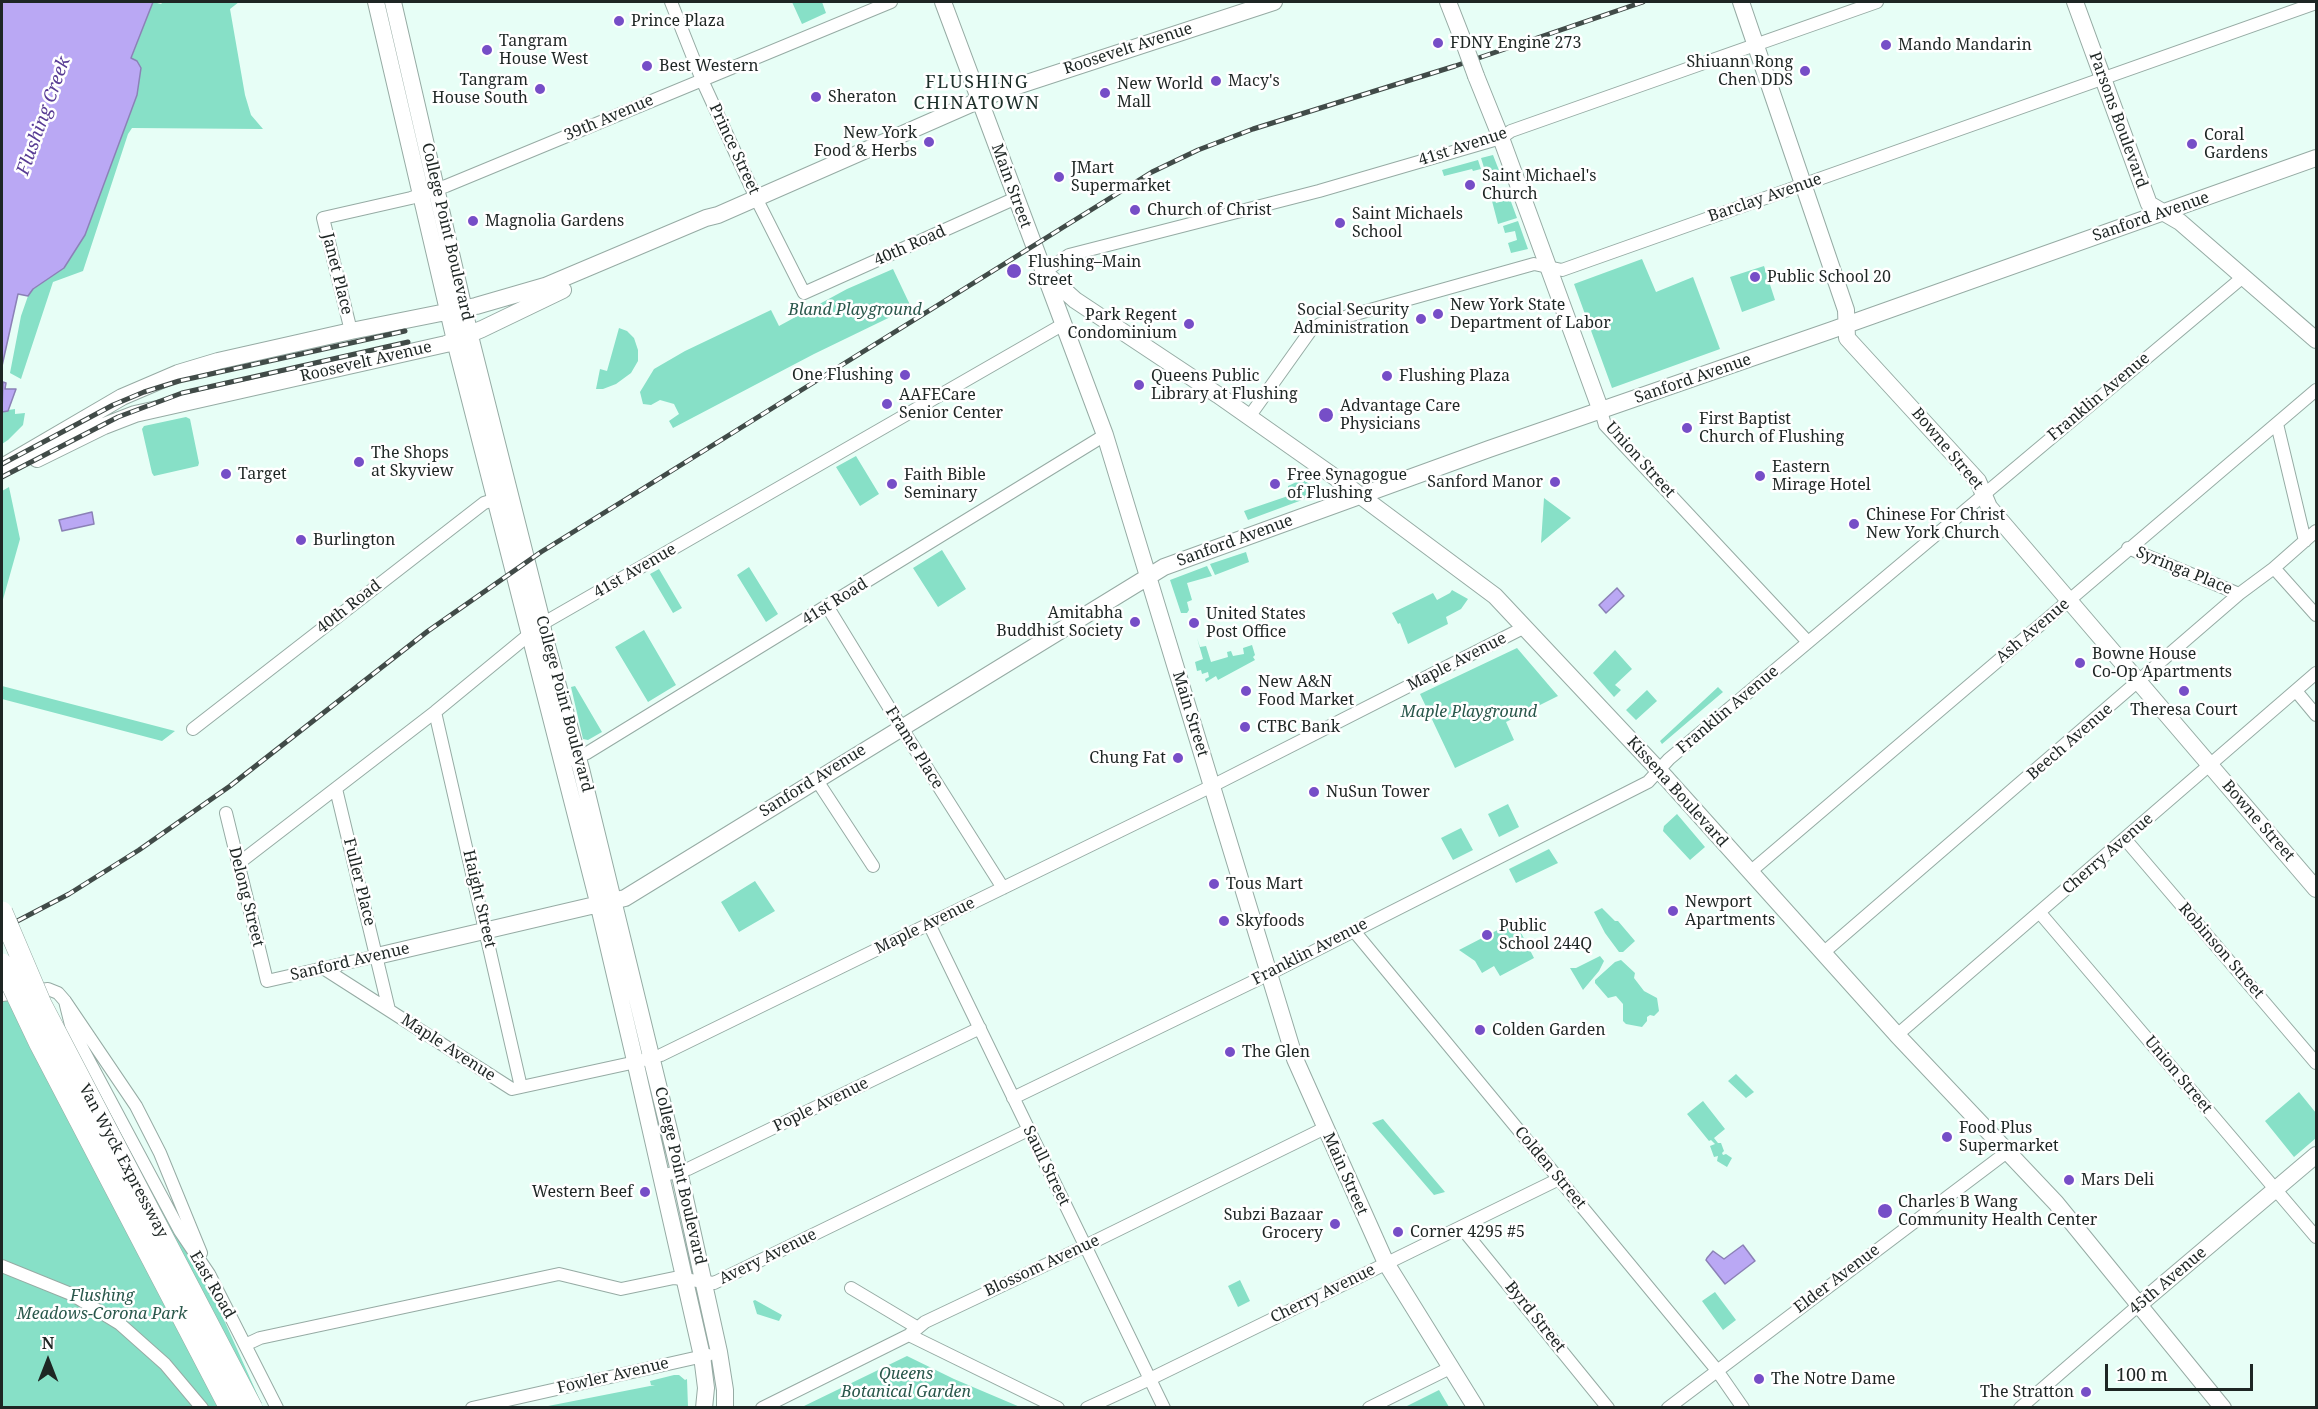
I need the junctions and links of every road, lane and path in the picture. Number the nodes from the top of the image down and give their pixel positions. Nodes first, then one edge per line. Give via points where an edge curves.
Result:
1 (376, 2) edge
2 (393, 2) edge
3 (671, 2) edge
4 (891, 2) edge
5 (943, 2) edge
6 (1275, 2) edge
7 (1448, 2) edge
8 (1741, 2) edge
9 (1877, 2) edge
10 (2075, 2) edge
11 (2316, 3) edge
12 (1756, 45) junction
13 (2103, 79) junction
14 (702, 80) junction
15 (979, 99) junction
16 (1501, 138) junction
17 (2316, 158) edge
18 (1803, 185) junction
19 (429, 192) junction
20 (756, 198) junction
21 (1016, 198) junction
22 (2164, 213) junction
23 (718, 215) junction
24 (323, 218) joint
25 (1548, 267) junction
26 (1044, 272) junction
27 (2243, 277) junction
28 (804, 293) joint
29 (457, 309) junction
30 (1062, 325) junction
31 (1846, 325) junction
32 (351, 331) junction
33 (463, 337) junction
34 (2316, 339) edge
35 (158, 381) junction
36 (2316, 390) edge
37 (169, 406) junction
38 (1601, 411) junction
39 (1249, 417) junction
40 (2277, 424) junction
41 (1105, 435) junction
42 (2, 467) edge
43 (2, 476) edge
44 (1984, 494) junction
45 (1360, 496) junction
46 (502, 497) junction
47 (2316, 531) edge
48 (2305, 541) junction
49 (2128, 548) junction
50 (2274, 568) junction
51 (1148, 575) junction
52 (2239, 594) junction
53 (2069, 600) junction
54 (827, 606) junction
55 (2316, 615) edge
56 (1525, 627) junction
57 (536, 629) junction
58 (1808, 642) junction
59 (2316, 673) edge
60 (2139, 682) junction
61 (2296, 691) junction
62 (435, 712) junction
63 (2316, 715) edge
64 (901, 727) junction
65 (193, 729) dead end
66 (570, 760) junction
67 (2211, 765) junction
68 (1658, 770) junction
69 (816, 779) junction
70 (1212, 786) junction
71 (336, 789) junction
72 (226, 813) dead end
73 (2125, 839) junction
74 (239, 863) junction
75 (873, 866) dead end
76 (1750, 872) junction
77 (1003, 888) junction
78 (2316, 889) edge
79 (606, 903) junction
80 (2, 912) edge
81 (2040, 913) junction
82 (929, 924) junction
83 (486, 931) junction
84 (1354, 931) junction
85 (1823, 953) junction
86 (377, 956) junction
87 (2, 964) edge
88 (323, 968) junction
89 (1269, 974) junction
90 (267, 981) joint
91 (2, 995) edge
92 (61, 997) junction
93 (389, 1010) junction
94 (980, 1028) junction
95 (1897, 1035) junction
96 (652, 1057) junction
97 (636, 1062) junction
98 (2316, 1063) edge
99 (522, 1087) junction
100 (1013, 1098) junction
101 (1325, 1128) junction
102 (1028, 1130) junction
103 (2007, 1152) junction
104 (2316, 1155) edge
105 (679, 1171) junction
106 (661, 1176) junction
107 (1559, 1179) junction
108 (2276, 1190) junction
109 (1461, 1227) junction
110 (2316, 1237) edge
111 (1084, 1246) junction
112 (1386, 1263) junction
113 (2, 1266) edge
114 (209, 1274) junction
115 (685, 1280) junction
116 (704, 1282) junction
117 (851, 1288) dead end
118 (2140, 1304) junction
119 (914, 1332) junction
120 (245, 1345) junction
121 (719, 1352) junction
122 (702, 1356) junction
123 (1452, 1367) junction
124 (1716, 1369) junction
125 (1150, 1379) junction
126 (202, 1407) edge
127 (230, 1407) edge
128 (252, 1407) edge
129 (277, 1407) edge
130 (472, 1407) edge
131 (705, 1407) edge
132 (725, 1407) edge
133 (762, 1407) edge
134 (1058, 1407) edge
135 (1087, 1407) edge
136 (1164, 1407) edge
137 (1369, 1407) edge
138 (1476, 1407) edge
139 (1608, 1407) edge
140 (1668, 1407) edge
141 (1743, 1407) edge
142 (2020, 1407) edge
143 (2223, 1407) edge

1 - 19 main road, College Point Boulevard
2 - 19 main road, College Point Boulevard
3 - 14 street, Prince Street
4 - 14 street, 39th Avenue
5 - 15 main road, Main Street
6 - 15 main road, Roosevelt Avenue
7 - 16 main road, Union Street, bridge
8 - 12 main road, Bowne Street
9 - 12 street, 41st Avenue
10 - 13 main road, Parsons Boulevard
11 - 13 street, Barclay Avenue
12 - 16 street, 41st Avenue via 1511,131
12 - 18 main road, Bowne Street
13 - 18 street, Barclay Avenue
13 - 22 main road, Parsons Boulevard via 2149,204
14 - 19 street, 39th Avenue
14 - 20 street, Prince Street
15 - 20 main road, Roosevelt Avenue
15 - 21 main road, Main Street
16 - 25 main road, Union Street
16 - 26 street, 41st Avenue via 1319,191 1069,255
17 - 22 main road, Sanford Avenue
18 - 25 street, Barclay Avenue via 1563,270
18 - 31 main road, Bowne Street via 1846,310
19 - 24 street, 39th Avenue
19 - 29 main road, College Point Boulevard
20 - 23 main road, Roosevelt Avenue
20 - 28 street, Prince Street
21 - 26 main road, Main Street
21 - 28 street, 40th Road
22 - 27 main road, Parsons Boulevard via 2180,222
22 - 31 main road, Sanford Avenue
23 - 29 main road, Roosevelt Avenue via 544,286
23 - 33 main road, Roosevelt Avenue via 709,224
24 - 32 street, Janet Place
25 - 38 main road, Union Street
25 - 39 street, Barclay Avenue via 1534,264 1320,324 1311,330
26 - 30 main road, Main Street
26 - 39 main road, Kissena Boulevard via 1124,334 1175,364
27 - 34 main road, Parsons Boulevard
27 - 44 street, Franklin Avenue
29 - 32 main road, Roosevelt Avenue
29 - 33 main road, College Point Boulevard
30 - 41 main road, Main Street
30 - 57 street, 41st Avenue
31 - 38 main road, Sanford Avenue
31 - 44 main road, Bowne Street via 1847,338 1978,481
32 - 35 main road, Roosevelt Avenue via 218,361
33 - 37 main road, Roosevelt Avenue
33 - 46 main road, College Point Boulevard
35 - 37 main road
35 - 42 main road, Roosevelt Avenue via 98,410
36 - 40 street, Ash Avenue
37 - 43 main road, Roosevelt Avenue via 104,426
38 - 45 main road, Sanford Avenue
38 - 58 street, Union Street via 1605,425
39 - 45 main road, Kissena Boulevard
40 - 48 street
40 - 49 street, Ash Avenue
41 - 51 main road, Main Street
41 - 54 street, 41st Road
44 - 53 main road, Bowne Street via 1989,507
44 - 58 street, Franklin Avenue
45 - 51 main road, Sanford Avenue
45 - 56 main road, Kissena Boulevard via 1477,581
46 - 57 main road, College Point Boulevard
46 - 65 street, 40th Road via 484,502
47 - 48 street, Beech Avenue
48 - 50 street, Beech Avenue
49 - 52 street, Syringa Place
49 - 53 street, Ash Avenue
50 - 52 street, Beech Avenue
50 - 55 street
51 - 64 main road, Sanford Avenue
51 - 70 main road, Main Street
52 - 60 street, Beech Avenue
53 - 60 main road, Bowne Street
53 - 76 street, Ash Avenue
54 - 64 street, Frame Place
54 - 66 street, 41st Road
56 - 68 main road, Kissena Boulevard
56 - 70 street, Maple Avenue
57 - 62 street, 41st Avenue
57 - 66 main road, College Point Boulevard
58 - 68 street, Franklin Avenue
59 - 61 street, Cherry Avenue
60 - 67 main road, Bowne Street
60 - 85 street, Beech Avenue
61 - 63 street
61 - 67 street, Cherry Avenue
62 - 71 street, 41st Avenue
62 - 83 street, Haight Street
64 - 69 main road, Sanford Avenue
64 - 77 street, Frame Place
66 - 79 main road, College Point Boulevard
67 - 73 street, Cherry Avenue
67 - 78 main road, Bowne Street
68 - 76 main road, Kissena Boulevard
68 - 84 street, Franklin Avenue via 1648,782
69 - 75 street
69 - 79 main road, Sanford Avenue via 630,896
70 - 77 street, Maple Avenue
70 - 89 main road, Main Street
71 - 74 street, 41st Avenue
71 - 86 street, Fuller Place
72 - 74 street, Delong Street
73 - 81 street, Cherry Avenue
73 - 98 street, Robinson Street
74 - 90 street, Delong Street
76 - 85 main road, Kissena Boulevard
77 - 82 street, Maple Avenue
79 - 83 main road, Sanford Avenue
79 - 96 main road, College Point Boulevard
79 - 97 main road, College Point Boulevard
80 - 128 highway, Van Wyck Expressway, bridge via 47,1015
81 - 95 street, Cherry Avenue
81 - 108 street, Union Street
82 - 94 street, Saull Street
82 - 96 street, Maple Avenue
83 - 86 main road, Sanford Avenue
83 - 99 street, Haight Street
84 - 89 street, Franklin Avenue
84 - 107 street, Colden Street
85 - 95 main road, Kissena Boulevard
86 - 88 street, Sanford Avenue
86 - 93 street, Fuller Place
87 - 127 highway, Van Wyck Expressway, bridge
88 - 90 street, Sanford Avenue
88 - 93 street, Maple Avenue
89 - 100 street, Franklin Avenue
89 - 101 main road, Main Street via 1295,1059
91 - 92 street via 48,989
92 - 114 street, East Road via 72,1029 180,1231
92 - 114 street via 146,1125
93 - 99 street, Maple Avenue via 512,1089
94 - 100 street, Saull Street
94 - 105 street, Pople Avenue
95 - 103 main road, Kissena Boulevard
96 - 97 street, Maple Avenue
96 - 105 main road, College Point Boulevard
97 - 99 street, Maple Avenue
97 - 106 main road, College Point Boulevard
100 - 102 street, Saull Street
101 - 111 street, Blossom Avenue
101 - 112 main road, Main Street
102 - 111 street, Saull Street
102 - 116 street, Avery Avenue via 714,1283
103 - 118 main road, Kissena Boulevard
103 - 124 street, Elder Avenue
104 - 108 main road, 45th Avenue
105 - 106 street, Pople Avenue
105 - 116 main road, College Point Boulevard
106 - 115 main road, College Point Boulevard
107 - 109 street, Cherry Avenue
107 - 124 street, Colden Street
108 - 110 street, Union Street
108 - 118 main road, 45th Avenue
109 - 112 street, Cherry Avenue
109 - 139 street, Byrd Street
111 - 119 street, Blossom Avenue via 925,1322
111 - 125 street, Saull Street
112 - 123 main road, Main Street
112 - 125 street, Cherry Avenue
113 - 126 street via 71,1294 120,1324 165,1364
114 - 120 street, East Road
115 - 116 street, Avery Avenue
115 - 120 street, Avery Avenue via 674,1278 621,1289 559,1274 260,1338
115 - 122 main road, College Point Boulevard
116 - 121 main road, College Point Boulevard
117 - 119 street
118 - 142 street, 45th Avenue
118 - 143 main road, Kissena Boulevard
119 - 133 street, Blossom Avenue
119 - 134 street
120 - 129 street, East Road
121 - 122 street, Fowler Avenue
121 - 132 main road, College Point Boulevard
122 - 130 street, Fowler Avenue
122 - 131 main road, College Point Boulevard
123 - 137 street
123 - 138 main road, Main Street
124 - 140 street, Elder Avenue
124 - 141 street, Colden Street
125 - 135 street, Cherry Avenue
125 - 136 street, Saull Street

